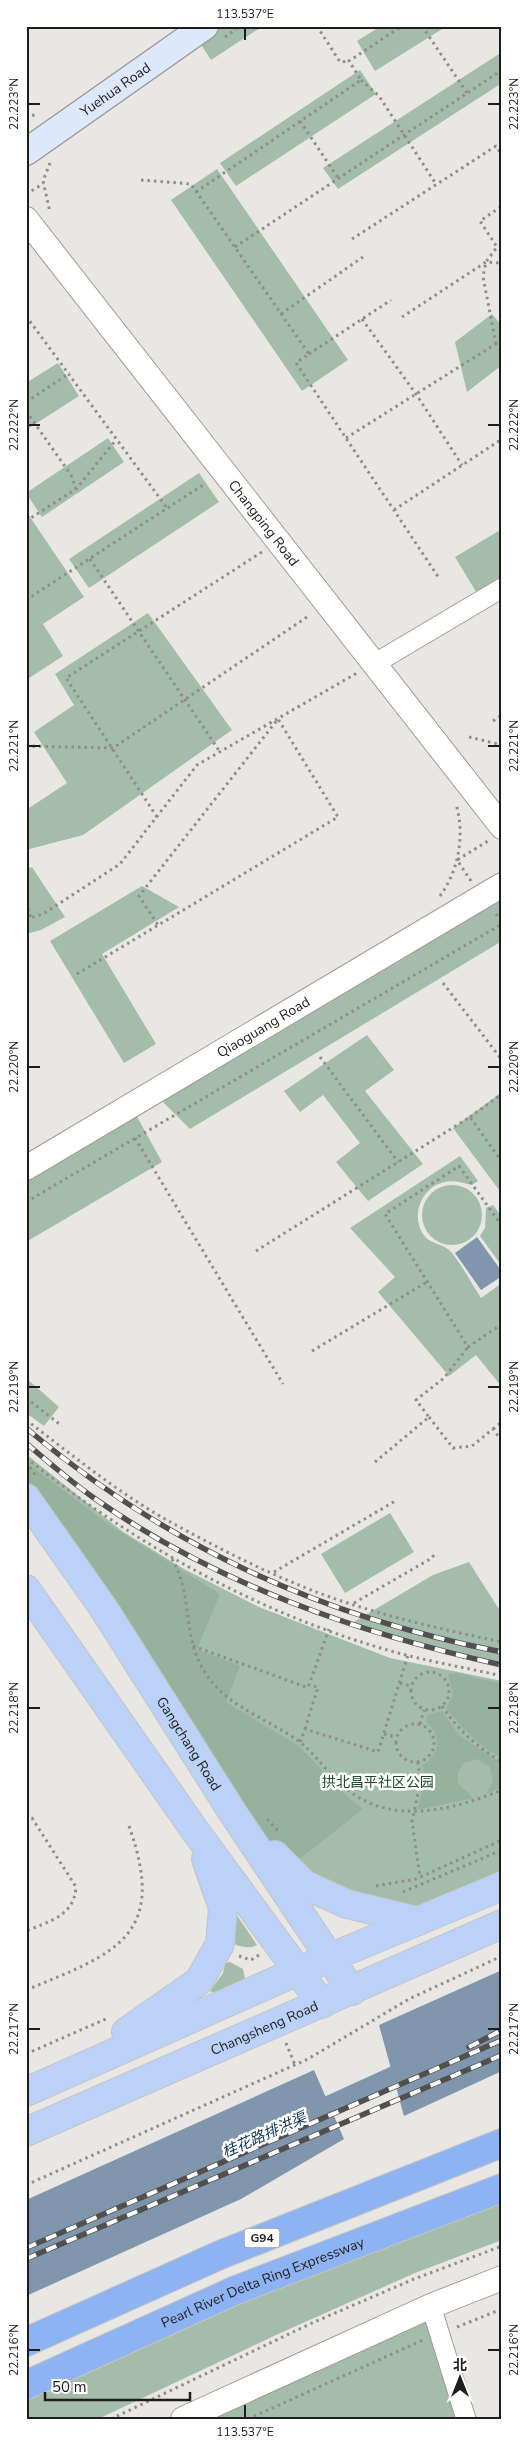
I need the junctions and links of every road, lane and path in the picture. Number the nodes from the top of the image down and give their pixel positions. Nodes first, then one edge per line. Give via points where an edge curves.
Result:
1 (240, 26) edge
2 (317, 26) edge
3 (402, 26) edge
4 (422, 26) edge
5 (214, 32) edge
6 (348, 61) junction
7 (502, 70) edge
8 (361, 80) junction
9 (467, 93) junction
10 (300, 121) junction
11 (404, 135) junction
12 (26, 152) edge
13 (502, 155) edge
14 (54, 158) dead end
15 (338, 178) junction
16 (141, 180) dead end
17 (44, 184) junction
18 (436, 184) junction
19 (196, 192) junction
20 (26, 194) edge
21 (502, 206) edge
22 (53, 217) dead end
23 (26, 219) edge
24 (352, 239) dead end
25 (235, 247) junction
26 (364, 257) dead end
27 (486, 262) junction
28 (502, 263) edge
29 (391, 300) dead end
30 (281, 314) junction
31 (26, 316) edge
32 (402, 317) dead end
33 (362, 319) junction
34 (502, 340) edge
35 (496, 344) junction
36 (309, 354) junction
37 (70, 374) junction
38 (416, 394) junction
39 (26, 402) edge
40 (26, 411) edge
41 (346, 438) junction
42 (502, 439) edge
43 (116, 440) junction
44 (462, 465) junction
45 (224, 472) junction
46 (76, 489) junction
47 (168, 508) junction
48 (394, 510) junction
49 (26, 521) edge
50 (266, 549) dead end
51 (90, 559) junction
52 (439, 578) dead end
53 (502, 588) edge
54 (26, 600) edge
55 (327, 603) junction
56 (139, 632) junction
57 (374, 664) junction
58 (184, 700) junction
59 (502, 715) edge
60 (278, 719) junction
61 (493, 721) dead end
62 (469, 737) dead end
63 (502, 745) edge
64 (26, 746) edge
65 (113, 748) junction
66 (220, 752) junction
67 (451, 797) dead end
68 (157, 817) junction
69 (502, 827) edge
70 (502, 885) edge
71 (438, 899) dead end
72 (26, 902) edge
73 (31, 918) junction
74 (26, 920) edge
75 (502, 924) edge
76 (158, 925) junction
77 (77, 974) dead end
78 (443, 983) dead end
79 (320, 1057) dead end
80 (502, 1060) edge
81 (502, 1094) edge
82 (470, 1117) junction
83 (135, 1138) junction
84 (398, 1162) junction
85 (502, 1162) edge
86 (26, 1168) edge
87 (26, 1202) edge
88 (502, 1226) edge
89 (256, 1251) dead end
90 (427, 1282) junction
91 (502, 1324) edge
92 (468, 1347) junction
93 (312, 1351) dead end
94 (283, 1384) dead end
95 (26, 1398) edge
96 (429, 1417) junction
97 (26, 1420) edge
98 (502, 1422) edge
99 (62, 1426) dead end
100 (493, 1429) junction
101 (502, 1441) edge
102 (26, 1458) edge
103 (375, 1462) dead end
104 (26, 1498) edge
105 (397, 1500) dead end
106 (435, 1553) dead end
107 (172, 1559) junction
108 (273, 1573) junction
109 (26, 1588) edge
110 (354, 1604) junction
111 (328, 1629) junction
112 (502, 1642) edge
113 (193, 1646) junction
114 (408, 1655) junction
115 (502, 1676) edge
116 (400, 1683) junction
117 (309, 1685) junction
118 (411, 1686) junction
119 (442, 1706) junction
120 (424, 1710) junction
121 (420, 1724) junction
122 (305, 1729) junction
123 (384, 1734) junction
124 (396, 1737) junction
125 (300, 1742) junction
126 (418, 1762) junction
127 (502, 1762) edge
128 (502, 1790) edge
129 (231, 1810) junction
130 (413, 1812) junction
131 (26, 1821) edge
132 (129, 1826) dead end
133 (196, 1832) junction
134 (502, 1840) edge
135 (502, 1850) edge
136 (420, 1877) junction
137 (372, 1886) dead end
138 (502, 1886) edge
139 (395, 1894) dead end
140 (418, 1921) junction
141 (502, 1924) edge
142 (26, 1932) edge
143 (502, 1956) edge
144 (329, 1958) junction
145 (298, 1971) junction
146 (26, 1990) edge
147 (352, 1991) junction
148 (322, 2004) junction
149 (115, 2015) dead end
150 (26, 2054) edge
151 (51, 2081) junction
152 (26, 2092) edge
153 (26, 2132) edge
154 (502, 2143) edge
155 (26, 2185) edge
156 (502, 2188) edge
157 (502, 2246) edge
158 (502, 2278) edge
159 (431, 2306) junction
160 (502, 2309) edge
161 (439, 2333) junction
162 (26, 2342) edge
163 (26, 2385) edge
164 (111, 2419) edge
165 (183, 2419) edge
166 (248, 2419) edge
167 (466, 2419) edge

1 - 5 path
2 - 6 path via 340,62
3 - 6 path
4 - 9 path
5 - 12 main road, Yuehua Road
6 - 8 path
7 - 9 path
8 - 10 path
8 - 11 path via 379,96
9 - 11 path
10 - 15 path
10 - 19 path
11 - 15 path
11 - 18 path
13 - 18 path via 496,146
14 - 17 path via 48,164
15 - 25 path
16 - 19 path via 191,184
17 - 20 path
17 - 22 path
18 - 24 path
19 - 25 path
21 - 27 path via 480,221 497,247
23 - 45 street, Changping Road
25 - 30 path
26 - 30 path
27 - 28 path
27 - 32 path
27 - 35 path via 483,276
29 - 33 path
30 - 36 path
31 - 37 path
33 - 36 path
33 - 38 path
34 - 35 path
35 - 38 path
36 - 41 path via 296,362
37 - 39 path
37 - 43 path
38 - 41 path
38 - 44 path
40 - 46 path via 71,474
41 - 48 path
42 - 44 path
43 - 46 path
43 - 47 path
44 - 48 path
45 - 47 path
45 - 55 street, Changping Road
46 - 49 path
47 - 51 path
48 - 52 path
50 - 56 path
51 - 54 path
51 - 56 path
53 - 57 street
55 - 57 street, Changping Road
55 - 58 path
56 - 58 path
56 - 65 path via 66,678
57 - 60 path
57 - 69 street, Changping Road
58 - 65 path
58 - 66 path
59 - 61 path
60 - 66 path
60 - 76 path via 139,896
60 - 76 path via 338,817
62 - 63 path
64 - 65 path
65 - 68 path
66 - 68 path via 197,765
67 - 71 path via 459,820 459,848 454,869
68 - 73 path via 120,864 44,914
70 - 86 street, Qiaoguang Road
72 - 73 path
73 - 74 path
75 - 83 path
76 - 77 path
78 - 80 path
79 - 84 path
81 - 82 path
82 - 84 path
82 - 85 path
83 - 87 path
83 - 94 path
84 - 89 path
88 - 90 path via 459,1166 385,1214
90 - 92 path
90 - 93 path
91 - 92 path
92 - 96 path via 444,1378 416,1400
95 - 99 path
96 - 100 path via 453,1448 472,1446
96 - 103 path
97 - 108 path via 164,1518
98 - 100 path
100 - 101 path
102 - 107 path
104 - 129 main road, Gangchang Road via 104,1609
105 - 108 path
106 - 110 path via 432,1558
107 - 111 path via 268,1608
107 - 113 path via 184,1588
108 - 110 path
109 - 133 main road
110 - 112 path
111 - 114 path
111 - 117 path
113 - 117 path via 306,1687
113 - 125 path via 203,1670 222,1694
114 - 115 path
114 - 116 path
116 - 118 path
116 - 123 path
117 - 122 path via 318,1688
118 - 119 path via 423,1673 441,1675 449,1691
118 - 120 path via 412,1699
119 - 120 path via 434,1711
119 - 127 path via 464,1735
120 - 121 path
121 - 124 path via 408,1724
121 - 126 path via 430,1731 434,1743 430,1755
122 - 123 path via 378,1752
122 - 125 path
123 - 124 path
124 - 126 path via 400,1756
125 - 130 path via 357,1797 382,1809
126 - 130 path via 420,1783
128 - 130 path via 455,1806
129 - 140 main road via 305,1885 347,1904
129 - 144 main road, Gangchang Road
130 - 136 path
131 - 142 path via 32,1818 76,1887 76,1898 69,1910
132 - 146 path via 142,1874 143,1898 136,1922 118,1944 92,1963
133 - 145 main road
133 - 151 main road via 223,1908 220,1944 199,1981
134 - 136 path
135 - 139 path
136 - 137 path
138 - 140 main road
140 - 144 main road
141 - 147 main road, Changsheng Road
143 - 155 path via 409,1999 308,2059
144 - 145 main road
144 - 147 main road, Gangchang Road
145 - 148 main road
145 - 151 main road
147 - 148 main road, Changsheng Road
148 - 153 main road, Changsheng Road
149 - 150 path
151 - 152 main road
154 - 162 highway, G94 via 220,2255
156 - 163 highway, Pearl River Delta Ring Expressway via 236,2290
157 - 164 path via 312,2323
158 - 159 street
159 - 161 street
159 - 165 street
160 - 161 path
161 - 166 path
161 - 167 street

